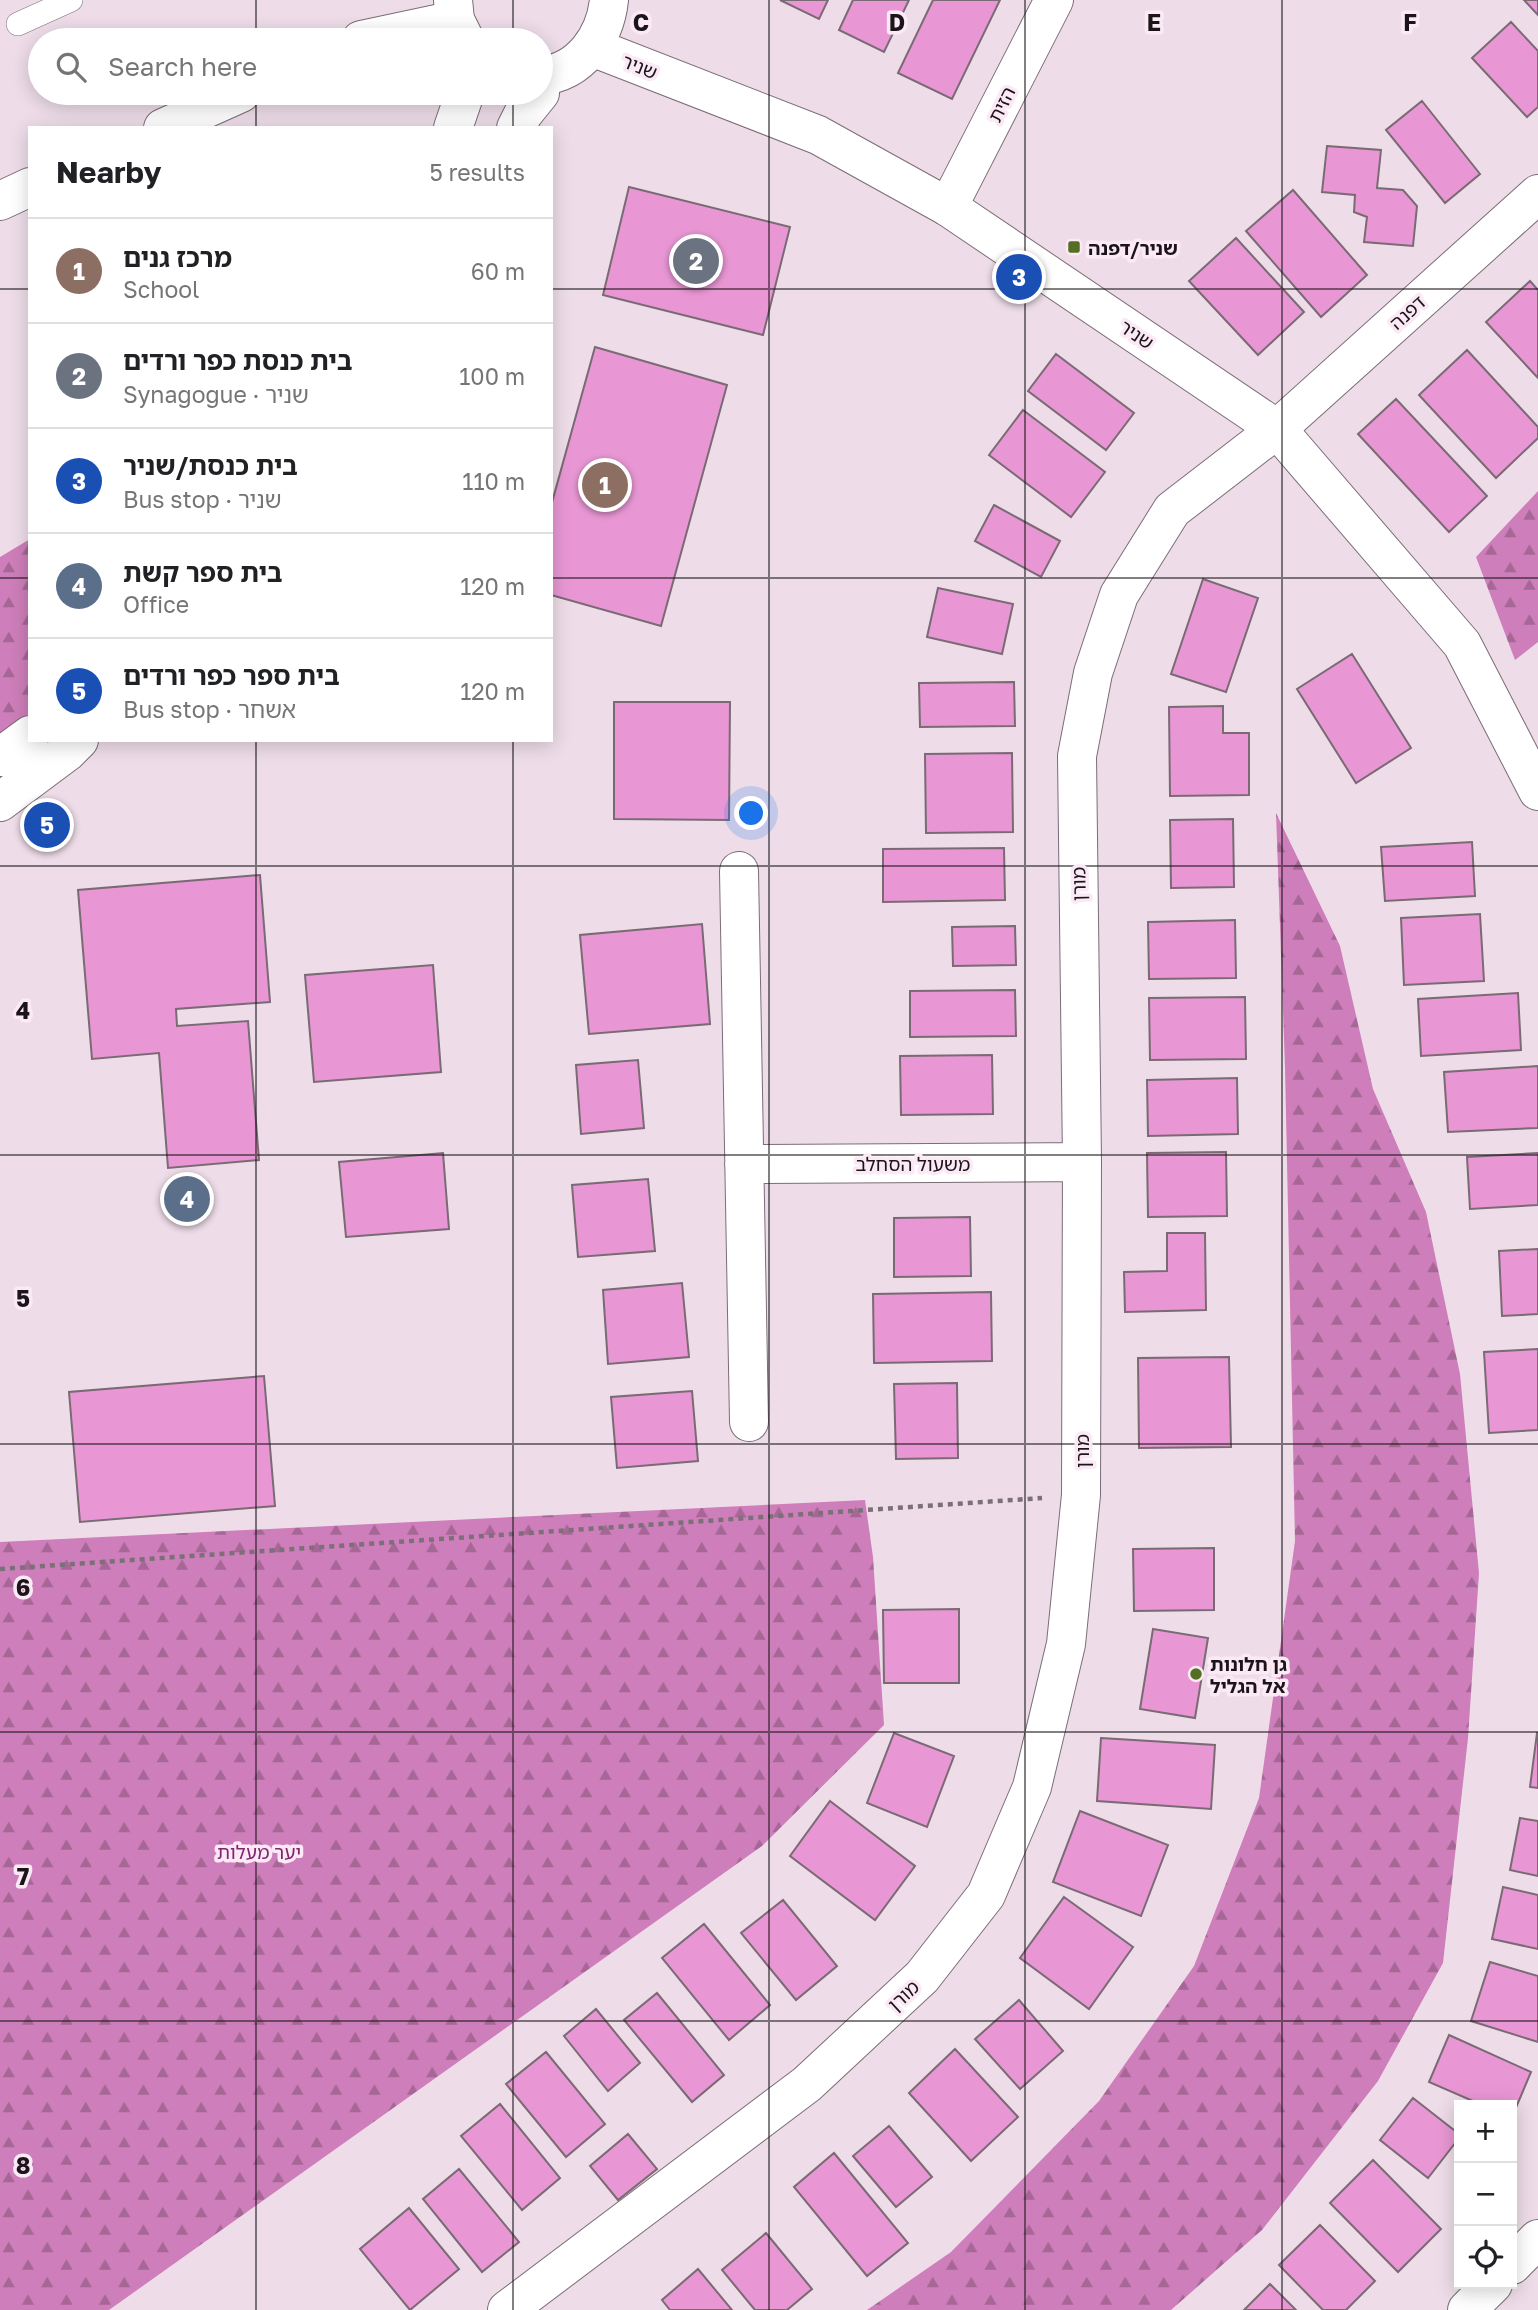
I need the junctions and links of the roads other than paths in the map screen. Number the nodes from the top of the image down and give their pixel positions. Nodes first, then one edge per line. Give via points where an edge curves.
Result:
1 (71, 0) edge
2 (609, 0) edge
3 (1054, 0) edge
4 (458, 20) edge
5 (18, 24) dead end
6 (419, 28) edge
7 (593, 47) junction
8 (553, 77) edge
9 (214, 105) edge
10 (461, 105) edge
11 (530, 105) edge
12 (167, 126) edge
13 (454, 126) edge
14 (517, 126) edge
15 (28, 188) edge
16 (1538, 194) edge
17 (0, 201) edge
18 (947, 207) junction
19 (1277, 429) junction
20 (28, 736) edge
21 (77, 742) edge
22 (0, 757) edge
23 (1538, 791) edge
24 (0, 802) edge
25 (739, 871) dead end
26 (1082, 1162) junction
27 (744, 1164) junction
28 (749, 1422) dead end
29 (1538, 2239) edge
30 (1517, 2260) edge
31 (1488, 2289) edge
32 (507, 2310) edge
33 (1467, 2310) edge

1 - 5 lane
2 - 7 street via 605,25
3 - 18 street, הזית
4 - 6 street
7 - 8 street
7 - 18 street, שניר via 818,135
9 - 12 street
10 - 13 street
11 - 14 street
15 - 17 street
16 - 19 street, דפנה
18 - 19 street, שניר
19 - 23 street, שניר via 1462,644
19 - 26 street, מורן via 1172,510 1119,595 1093,673 1077,756
20 - 22 street
21 - 24 street
25 - 27 street
26 - 27 street, משעול הסחלב
26 - 32 street, מורן via 1081,1495 1066,1644 1032,1787 986,1895 922,1977 807,2084
27 - 28 street
29 - 30 street
31 - 33 street

